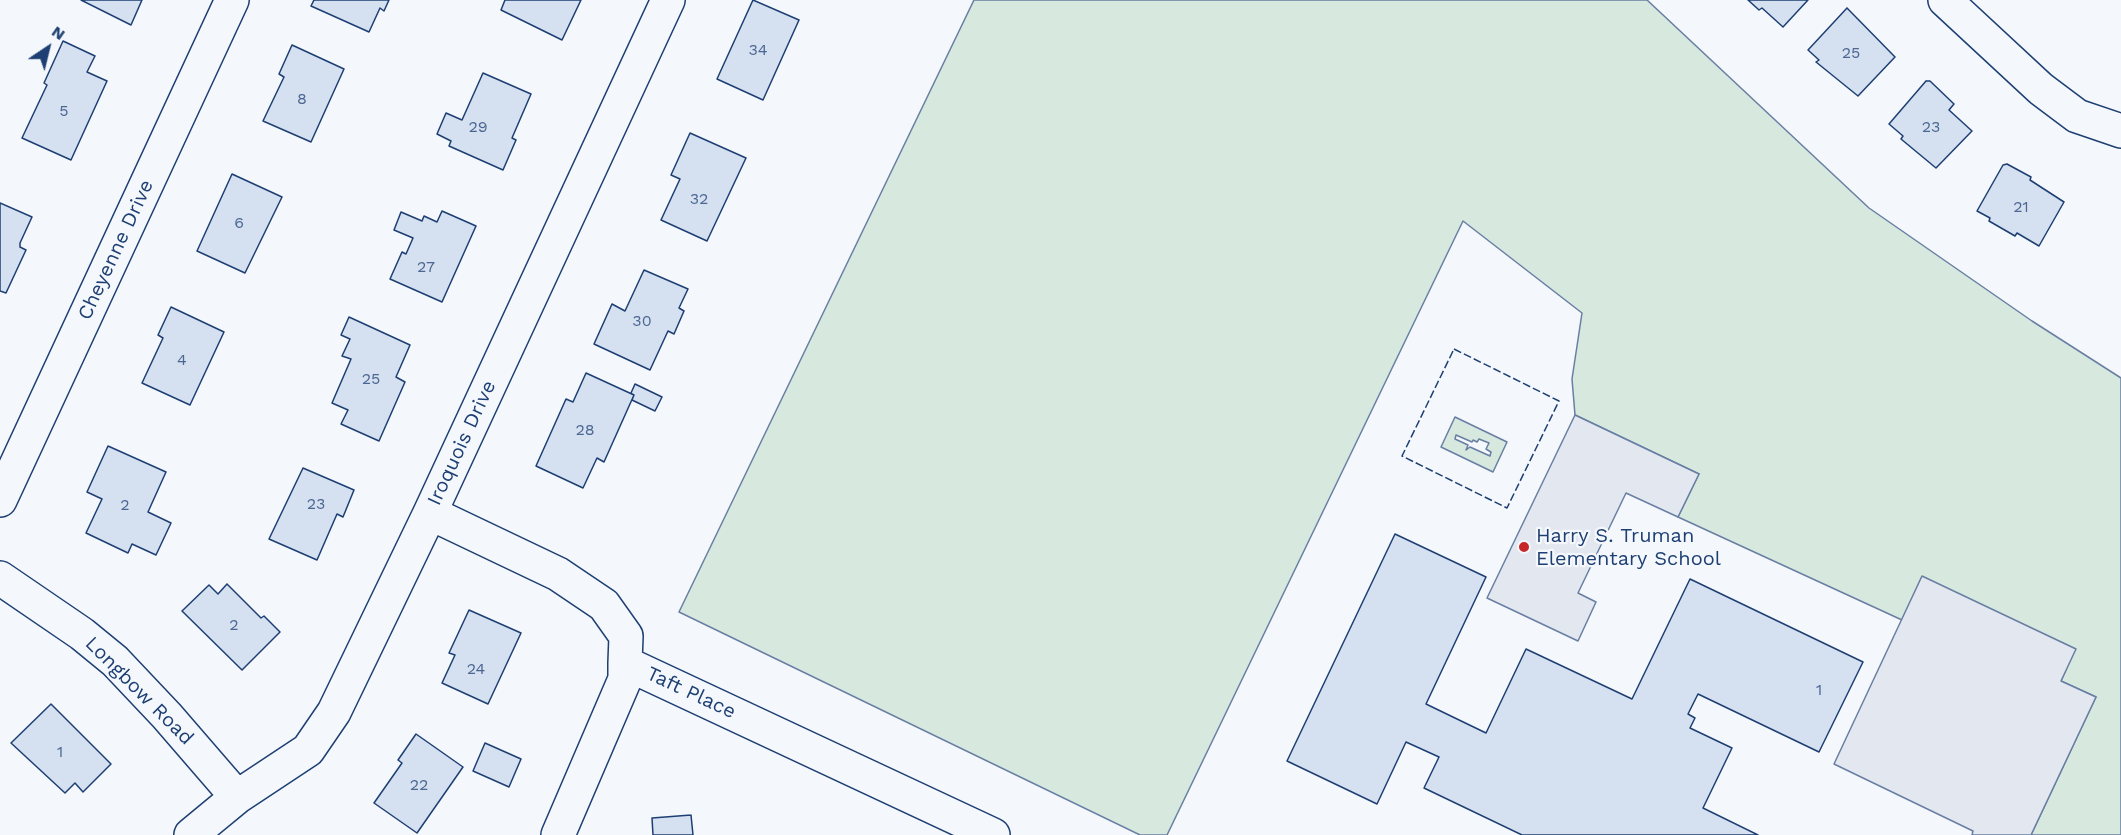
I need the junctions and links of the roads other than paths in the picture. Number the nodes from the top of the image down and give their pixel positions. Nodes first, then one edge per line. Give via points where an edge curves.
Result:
1 (232, 0) edge
2 (668, 0) edge
3 (1945, 0) edge
4 (2121, 131) edge
5 (0, 500) edge
6 (430, 513) junction
7 (0, 578) edge
8 (625, 663) junction
9 (578, 793) junction
10 (237, 797) junction
11 (947, 824) edge
12 (191, 835) edge
13 (558, 835) edge
14 (582, 835) edge
15 (993, 835) edge

1 - 5 street, Cheyenne Drive
2 - 6 street, Iroquois Drive
3 - 4 street via 2041,89 2077,116
6 - 8 street, Taft Place via 558,574 604,605 626,636
6 - 10 street, Iroquois Drive via 334,712 308,750
7 - 10 street, Longbow Road via 65,621 115,661
8 - 9 street via 625,679
8 - 11 street, Taft Place
9 - 13 street
9 - 14 street
10 - 12 street, Iroquois Drive
11 - 15 street, Taft Place

